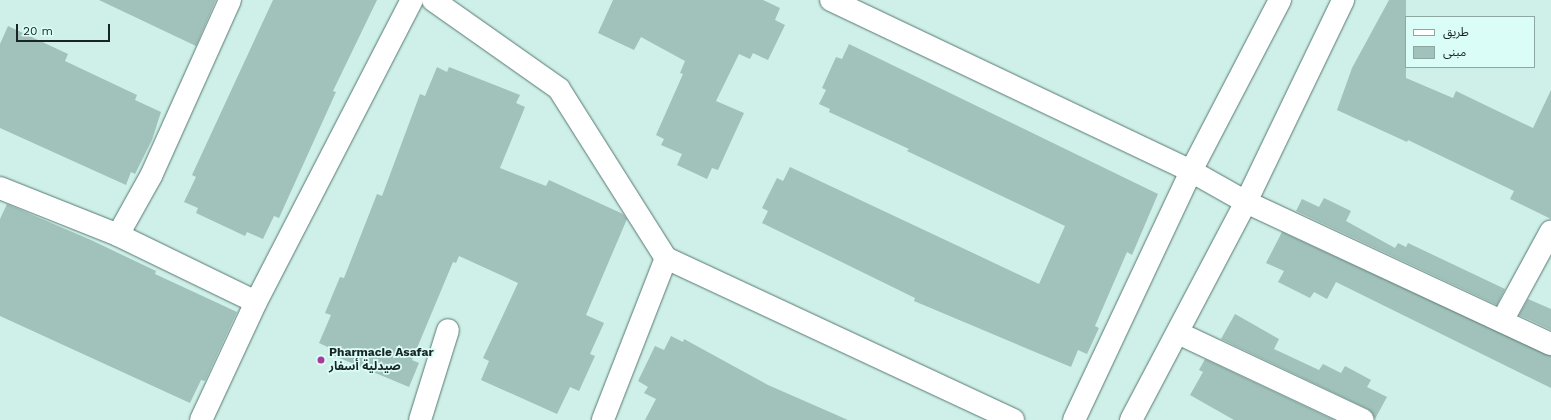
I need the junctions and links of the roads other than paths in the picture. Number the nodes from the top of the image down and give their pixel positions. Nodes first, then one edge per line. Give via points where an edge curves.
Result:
1 (230, 0) edge
2 (412, 0) edge
3 (433, 0) edge
4 (831, 0) edge
5 (1280, 0) edge
6 (1342, 0) edge
7 (1191, 171) junction
8 (0, 188) edge
9 (1246, 202) junction
10 (1551, 231) edge
11 (118, 235) junction
12 (666, 258) junction
13 (256, 302) junction
14 (1502, 321) junction
15 (448, 330) dead end
16 (1178, 333) junction
17 (1551, 344) edge
18 (201, 420) edge
19 (420, 420) edge
20 (603, 420) edge
21 (1013, 420) edge
22 (1074, 420) edge
23 (1131, 420) edge
24 (1363, 420) edge

1 - 11 street via 151,176
2 - 13 street
3 - 12 street via 559,89
4 - 7 street
5 - 7 street
6 - 9 street
7 - 9 street
7 - 22 street
8 - 11 street
9 - 14 street
9 - 16 street
10 - 14 street
11 - 13 street
12 - 20 street
12 - 21 street
13 - 18 street
14 - 17 street
15 - 19 street
16 - 23 street
16 - 24 street

